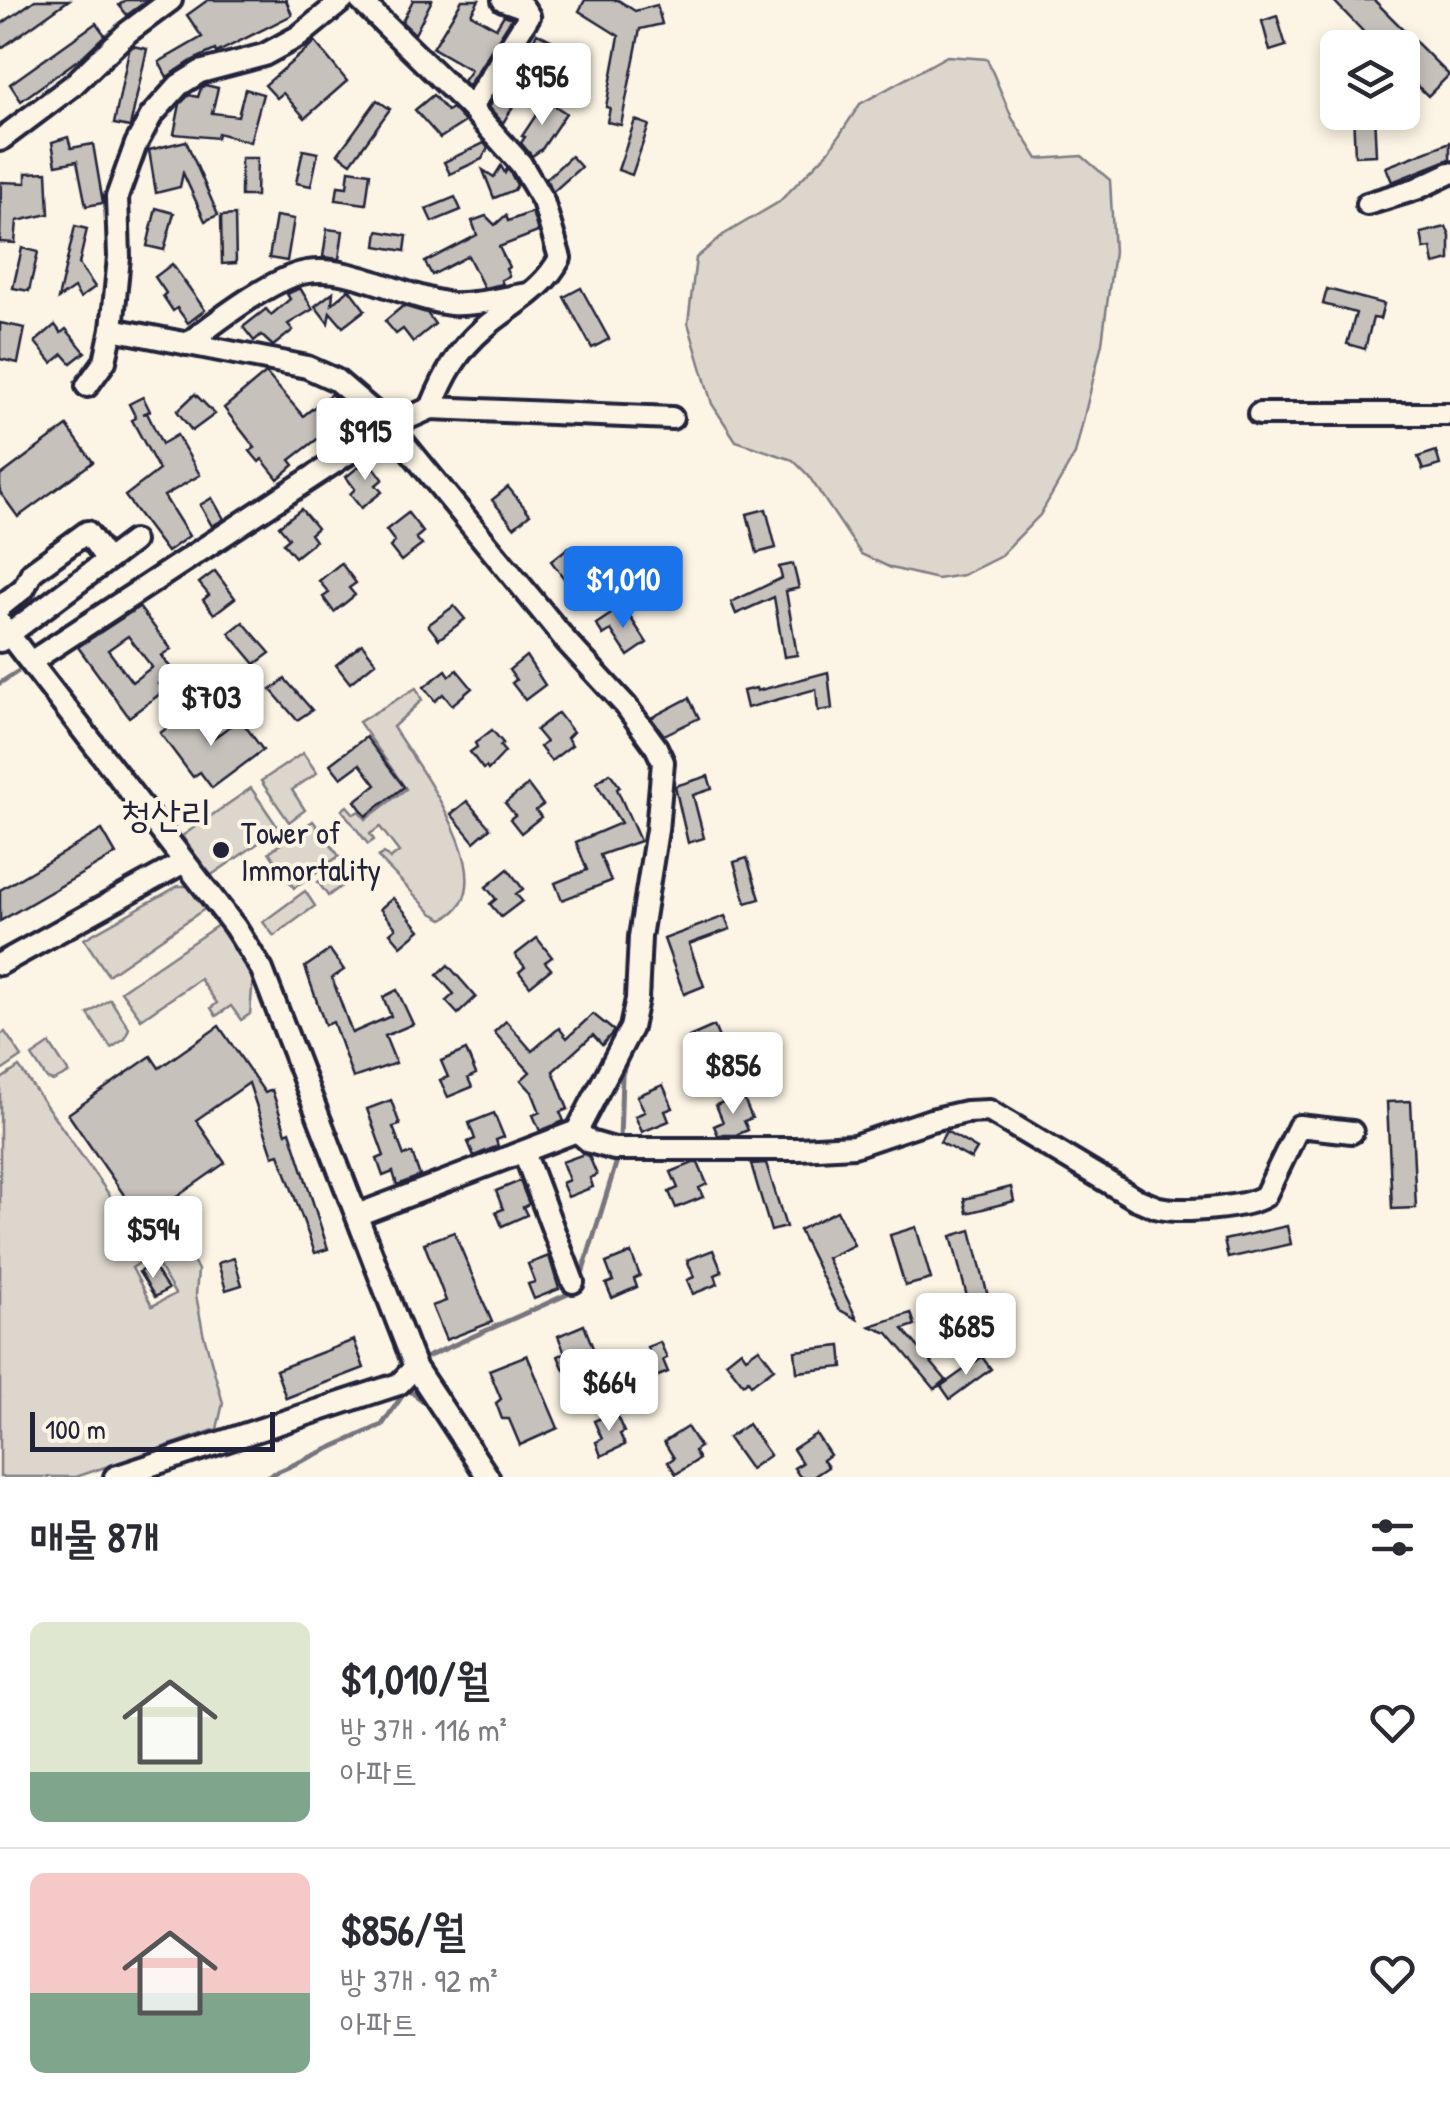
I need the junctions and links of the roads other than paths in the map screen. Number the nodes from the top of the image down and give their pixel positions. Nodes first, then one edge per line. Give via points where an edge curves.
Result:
1 (171, 0) edge
2 (343, 0) edge
3 (360, 0) edge
4 (503, 0) edge
5 (471, 108) junction
6 (0, 140) edge
7 (1450, 173) edge
8 (1367, 204) dead end
9 (531, 294) junction
10 (112, 330) junction
11 (187, 344) junction
12 (88, 386) dead end
13 (431, 408) junction
14 (1259, 414) dead end
15 (1450, 414) edge
16 (672, 418) dead end
17 (390, 426) junction
18 (134, 542) dead end
19 (108, 560) junction
20 (0, 607) edge
21 (3, 633) edge
22 (32, 661) junction
23 (184, 862) junction
24 (0, 964) edge
25 (577, 1131) junction
26 (1352, 1132) dead end
27 (524, 1152) junction
28 (357, 1216) junction
29 (573, 1282) dead end
30 (414, 1368) junction
31 (115, 1477) edge
32 (488, 1477) edge

1 - 6 street
2 - 10 street via 264,55 190,78 152,116 118,197
3 - 5 street
4 - 5 street via 528,16
5 - 9 street via 521,164 556,240 560,258
7 - 8 street
9 - 11 street via 453,304 308,272 288,278
9 - 13 street via 482,330 449,366
10 - 11 street
10 - 12 street via 105,361
11 - 17 street via 336,380
13 - 16 street
13 - 17 street
14 - 15 street
17 - 22 street
17 - 25 street via 626,706 662,762 631,1028
18 - 19 street
19 - 20 street via 87,532 32,572
19 - 21 street
21 - 22 street
22 - 23 street
23 - 24 street
23 - 28 street via 262,970
25 - 26 street via 614,1149 798,1150 854,1146 930,1120 989,1111 1136,1198 1185,1210 1265,1196 1300,1126
25 - 27 street
27 - 28 street
27 - 29 street
28 - 30 street
30 - 31 street via 399,1384
30 - 32 street

